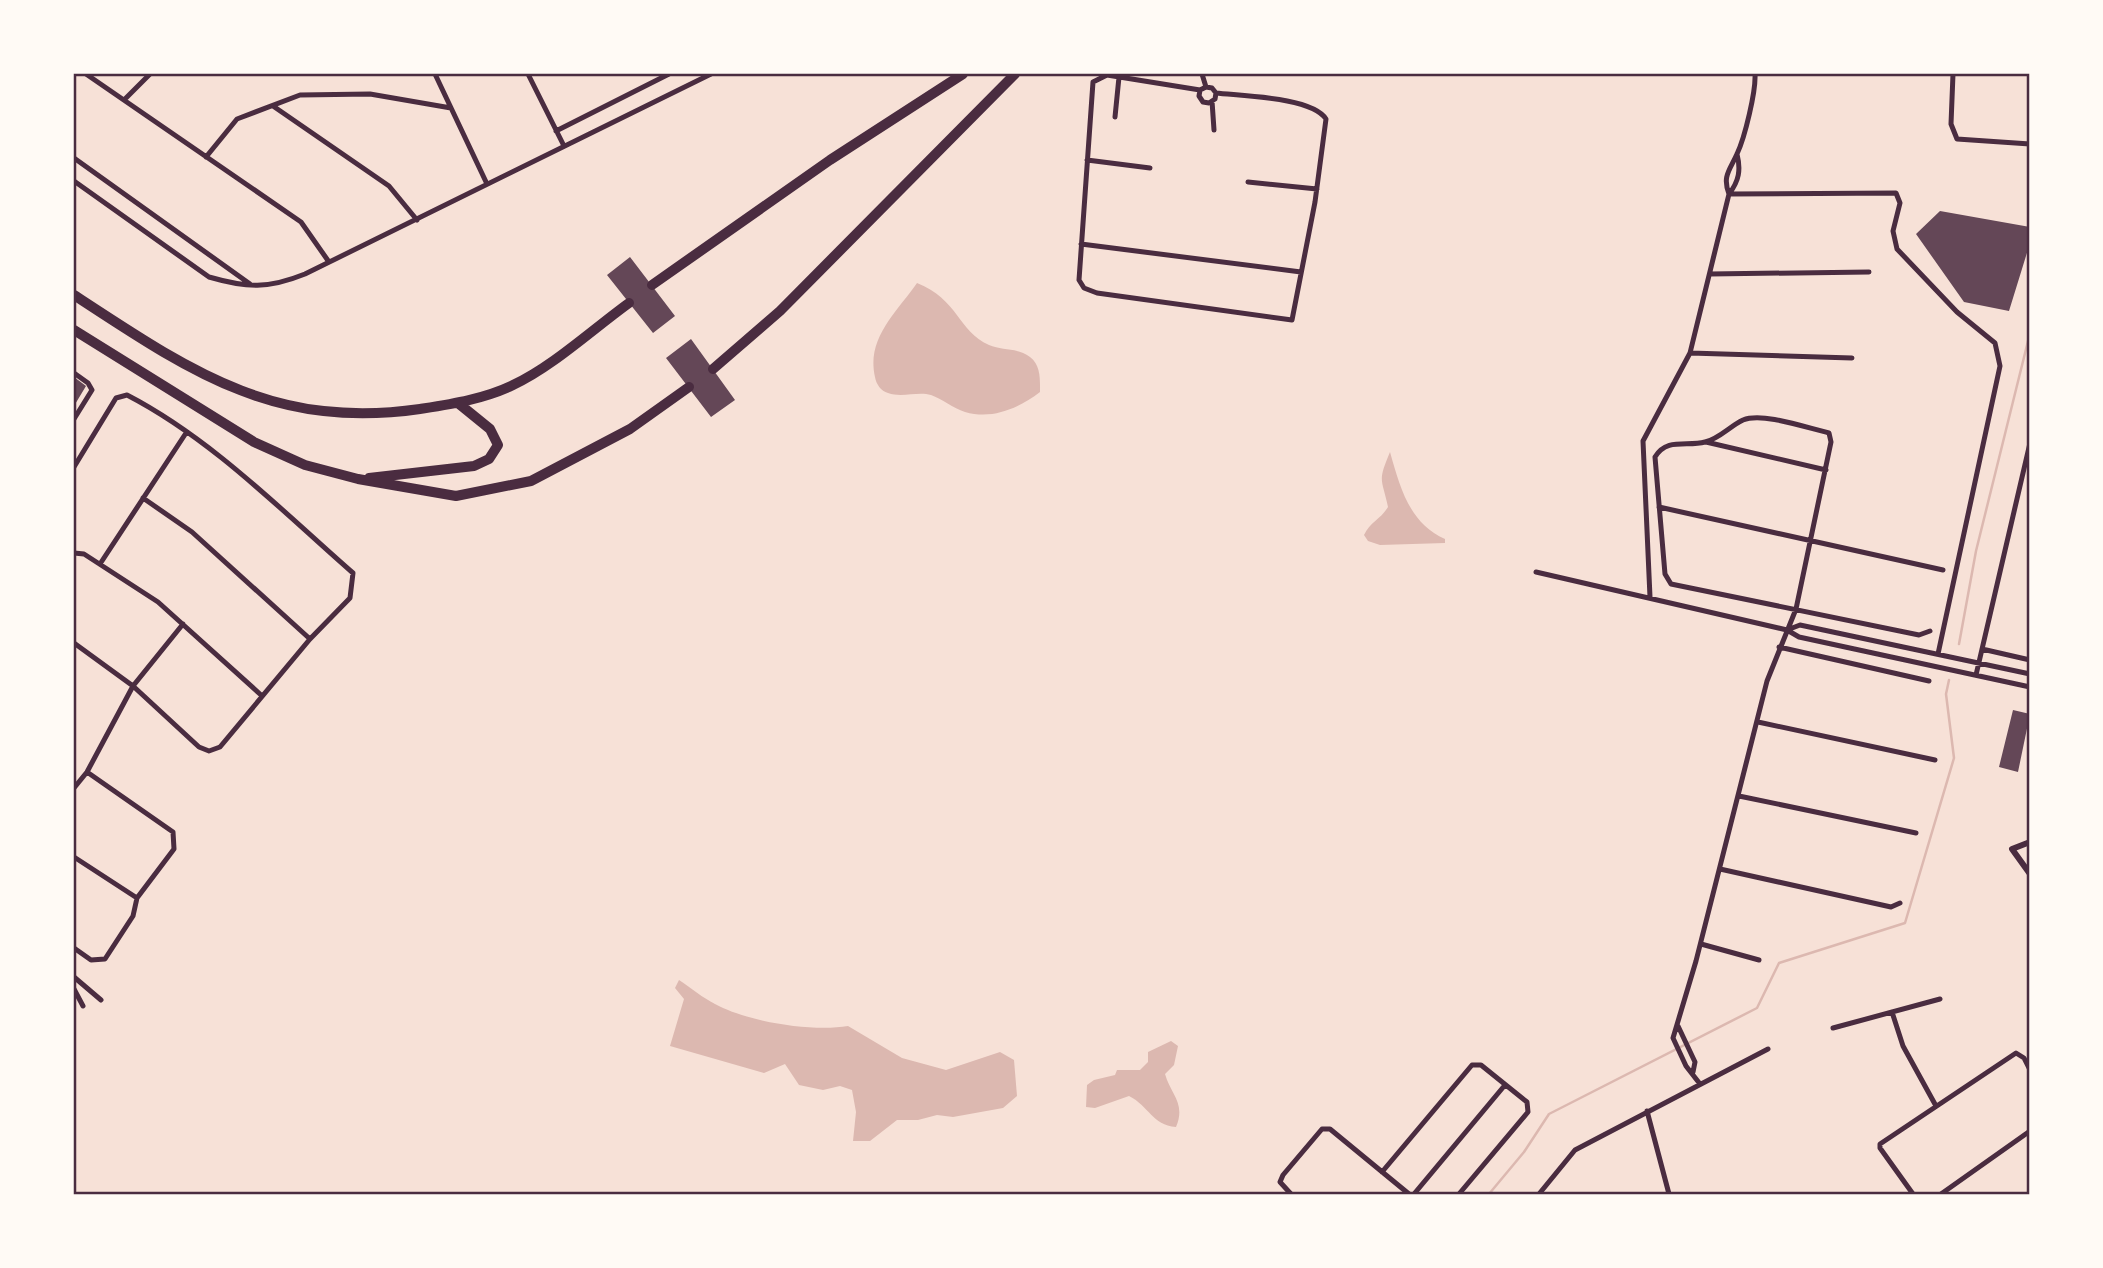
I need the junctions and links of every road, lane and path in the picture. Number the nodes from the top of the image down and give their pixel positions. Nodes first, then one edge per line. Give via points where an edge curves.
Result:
1 (86, 74) edge
2 (150, 74) edge
3 (436, 74) edge
4 (528, 74) edge
5 (669, 74) edge
6 (711, 74) edge
7 (963, 74) edge
8 (1015, 74) edge
9 (1202, 74) edge
10 (1755, 74) edge
11 (1953, 74) edge
12 (1119, 77) junction
13 (1203, 88) junction
14 (1216, 93) junction
15 (124, 100) junction
16 (1212, 101) junction
17 (273, 106) junction
18 (451, 108) junction
19 (1115, 117) dead end
20 (1214, 130) dead end
21 (556, 131) junction
22 (2029, 145) edge
23 (564, 146) junction
24 (1737, 155) junction
25 (74, 158) edge
26 (206, 158) junction
27 (1087, 160) junction
28 (1150, 168) dead end
29 (74, 181) edge
30 (1248, 182) dead end
31 (487, 184) junction
32 (1317, 189) junction
33 (1729, 194) junction
34 (417, 220) junction
35 (1081, 244) junction
36 (329, 262) junction
37 (1301, 272) junction
38 (1869, 272) dead end
39 (1710, 274) junction
40 (252, 285) junction
41 (652, 285) dead end
42 (74, 295) edge
43 (629, 303) dead end
44 (74, 330) edge
45 (1690, 353) junction
46 (1852, 358) dead end
47 (713, 369) dead end
48 (74, 373) edge
49 (689, 387) dead end
50 (458, 403) junction
51 (74, 419) edge
52 (186, 433) junction
53 (1706, 442) junction
54 (2029, 443) edge
55 (74, 467) edge
56 (1826, 470) junction
57 (358, 479) junction
58 (143, 498) junction
59 (1659, 507) junction
60 (1812, 542) junction
61 (74, 553) edge
62 (100, 564) junction
63 (1943, 570) dead end
64 (1536, 572) dead end
65 (1650, 597) junction
66 (1797, 609) junction
67 (183, 624) junction
68 (1787, 630) junction
69 (1930, 631) dead end
70 (310, 639) junction
71 (74, 643) edge
72 (1779, 646) junction
73 (1982, 649) junction
74 (1938, 654) junction
75 (2029, 660) edge
76 (1979, 662) junction
77 (2029, 674) edge
78 (1976, 675) junction
79 (1929, 681) dead end
80 (133, 686) junction
81 (2029, 687) edge
82 (261, 695) junction
83 (1758, 722) junction
84 (1935, 760) dead end
85 (87, 772) junction
86 (74, 788) edge
87 (1739, 796) junction
88 (1916, 833) dead end
89 (2029, 842) edge
90 (74, 857) edge
91 (1720, 869) junction
92 (2029, 874) edge
93 (2029, 887) edge
94 (137, 898) junction
95 (1900, 903) dead end
96 (2029, 923) edge
97 (1700, 944) junction
98 (74, 948) edge
99 (1759, 960) dead end
100 (74, 977) edge
101 (74, 989) edge
102 (1941, 999) dead end
103 (101, 1000) dead end
104 (83, 1006) dead end
105 (1892, 1012) junction
106 (1678, 1026) junction
107 (1833, 1028) dead end
108 (1768, 1049) dead end
109 (2029, 1070) edge
110 (1693, 1072) junction
111 (1700, 1084) junction
112 (1505, 1085) junction
113 (1936, 1106) junction
114 (1647, 1111) junction
115 (2029, 1131) edge
116 (1382, 1172) junction
117 (1540, 1194) edge
118 (1291, 1195) edge
119 (1412, 1195) edge
120 (1459, 1195) edge
121 (1670, 1195) edge
122 (1913, 1195) edge
123 (1941, 1195) edge

1 - 15 street
2 - 15 street
3 - 18 street
4 - 21 street
5 - 21 street
6 - 23 street
7 - 41 highway via 830,160
8 - 47 highway via 780,311
9 - 13 street
10 - 24 street
11 - 22 street via 1951,124 1957,139
12 - 13 street
12 - 19 street
12 - 27 street via 1100,76 1093,82
13 - 14 street
13 - 16 street via 1203,102
14 - 16 street
14 - 32 street via 1299,103 1323,114 1326,130
15 - 26 street
16 - 20 street
17 - 18 street via 313,92 370,94
17 - 26 street via 237,119
17 - 34 street via 389,186
18 - 31 street
21 - 23 street
23 - 31 street
24 - 33 street via 1737,184
24 - 33 street via 1728,167 1725,183
25 - 40 street
26 - 36 street via 301,222
27 - 28 street
27 - 35 street
29 - 40 street via 209,276
30 - 32 street
31 - 34 street
32 - 37 street
33 - 39 street
33 - 74 street via 1896,193 1900,197 1893,232 1897,249 1957,312 1995,343 2000,366
34 - 36 street
35 - 37 street
35 - 37 street via 1080,280 1084,288 1097,293 1286,321 1293,317
36 - 40 street via 284,282
38 - 39 street
39 - 45 street
42 - 50 highway via 175,360 222,385 275,404 324,412 385,414
43 - 50 highway via 532,375
44 - 57 highway via 254,442 305,465
45 - 46 street
45 - 65 street via 1643,441
48 - 51 street via 92,390
49 - 57 highway via 630,429 531,481 456,496
50 - 57 highway via 495,435 498,444 489,459 474,466
52 - 55 street via 127,395 116,398
52 - 58 street
52 - 70 street via 353,573 350,598
53 - 56 street
53 - 56 street via 1756,416 1829,432
53 - 59 street via 1668,445 1658,452
54 - 73 street
56 - 60 street
58 - 62 street
58 - 70 street via 192,532
59 - 60 street
59 - 66 street via 1665,574 1671,584
60 - 63 street
60 - 66 street
61 - 62 street
62 - 67 street
64 - 65 street
65 - 68 street
66 - 68 street
66 - 69 street via 1919,635
67 - 80 street
67 - 82 street
68 - 72 street
68 - 74 street via 1800,625
68 - 78 street via 1799,637
70 - 82 street
71 - 80 street
72 - 79 street
72 - 83 street
73 - 75 street
73 - 76 street
74 - 76 street
76 - 77 street
76 - 78 street
78 - 81 street
80 - 82 street via 209,751 220,747
80 - 85 street
83 - 84 street
83 - 87 street
85 - 86 street
85 - 94 street via 173,832 174,849
87 - 88 street
87 - 91 street
89 - 92 street via 2012,849
90 - 94 street
91 - 95 street via 1891,907
91 - 97 street
93 - 96 street
94 - 98 street via 133,916 106,959 91,960
97 - 99 street
97 - 106 street
100 - 103 street
101 - 104 street
102 - 105 street
105 - 107 street
105 - 113 street via 1903,1046
106 - 110 street via 1695,1062
106 - 110 street via 1673,1038
108 - 111 street
109 - 113 street via 2021,1055 2010,1056
110 - 111 street
111 - 114 street
112 - 116 street via 1481,1065 1472,1065
112 - 119 street
112 - 120 street via 1527,1102 1528,1112
113 - 122 street via 1885,1140 1880,1149
114 - 117 street via 1575,1150
114 - 121 street
115 - 123 street
116 - 118 street via 1330,1129 1322,1129 1283,1175 1280,1182
116 - 119 street

